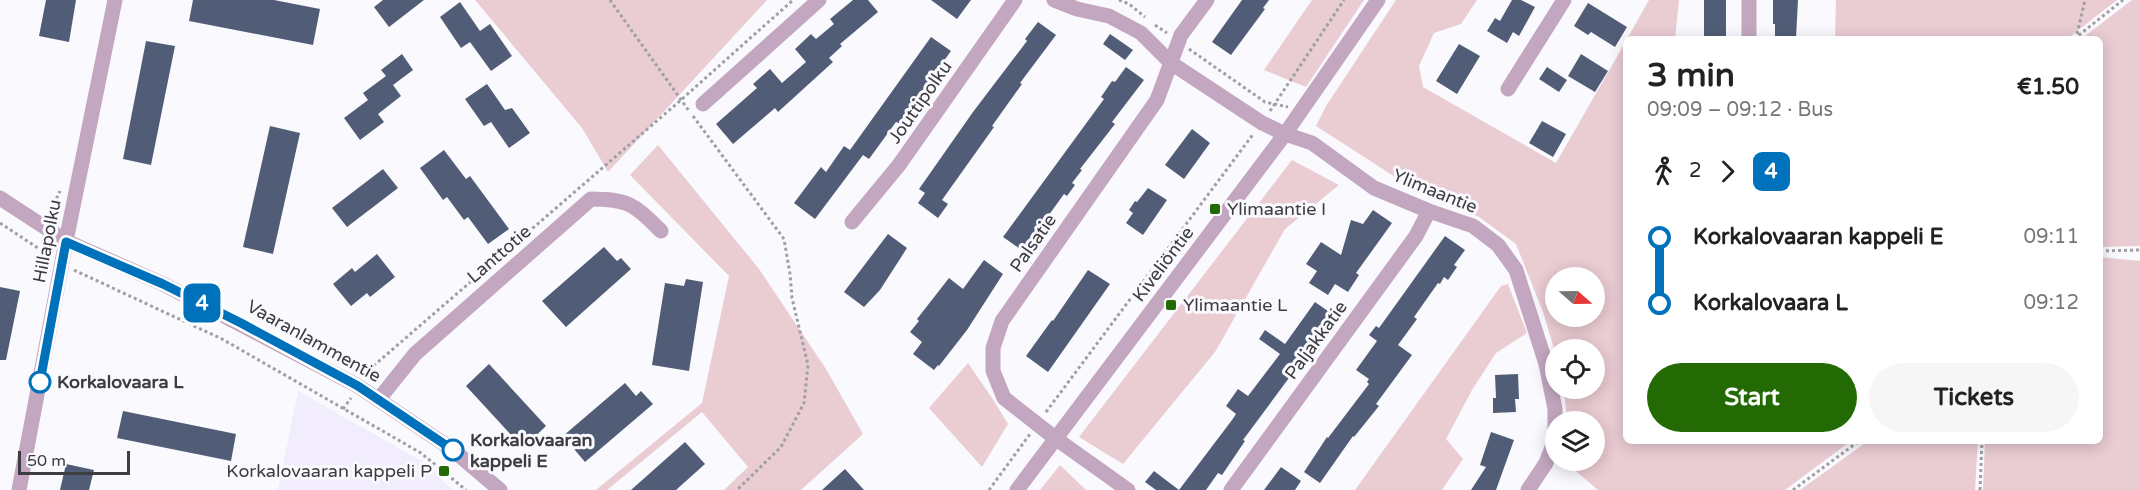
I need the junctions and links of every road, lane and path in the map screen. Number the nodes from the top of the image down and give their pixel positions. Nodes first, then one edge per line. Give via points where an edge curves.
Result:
1 (114, 0) edge
2 (610, 0) edge
3 (819, 0) edge
4 (1015, 0) edge
5 (1054, 0) edge
6 (1119, 0) edge
7 (1207, 0) edge
8 (1344, 0) edge
9 (1378, 0) edge
10 (1564, 0) edge
11 (1749, 0) edge
12 (2085, 0) edge
13 (2123, 0) edge
14 (1146, 18) dead end
15 (1155, 25) dead end
16 (1749, 36) edge
17 (2076, 36) edge
18 (2078, 36) edge
19 (1179, 42) junction
20 (1171, 63) junction
21 (1508, 89) dead end
22 (1274, 103) junction
23 (703, 104) dead end
24 (1299, 114) junction
25 (1262, 123) junction
26 (1285, 134) junction
27 (0, 198) edge
28 (1429, 212) junction
29 (852, 222) dead end
30 (0, 223) edge
31 (661, 231) dead end
32 (66, 242) junction
33 (2140, 250) edge
34 (2103, 251) edge
35 (62, 264) junction
36 (379, 399) junction
37 (1038, 423) junction
38 (1055, 438) junction
39 (1855, 444) edge
40 (1982, 444) edge
41 (19, 490) edge
42 (466, 490) edge
43 (500, 490) edge
44 (736, 490) edge
45 (989, 490) edge
46 (1017, 490) edge
47 (1128, 490) edge
48 (1231, 490) edge
49 (1528, 490) edge
50 (1793, 490) edge
51 (1980, 490) edge

1 - 32 street, Hillapolku
2 - 44 path via 784,239 792,298 808,365 804,403 781,447
3 - 23 street
4 - 29 street, Jouttipolku via 899,165
5 - 20 street, Ylimaantie via 1109,16 1141,33
6 - 14 path
7 - 19 street, Palsatie
8 - 22 path
9 - 24 street, Kiveliöntie
10 - 21 street
11 - 16 street
12 - 17 path
13 - 18 path
15 - 19 path
19 - 20 street, Palsatie
19 - 22 path via 1266,102
20 - 25 street, Ylimaantie
20 - 37 street, Palsatie via 1156,100 1002,321 993,348 993,371 1004,398
22 - 24 path
22 - 25 path
24 - 26 street, Kiveliöntie
25 - 26 street, Ylimaantie
25 - 37 path
26 - 28 street, Ylimaantie via 1312,143 1374,188
26 - 38 street, Kiveliöntie
27 - 32 street, Vaaranlammentie
28 - 48 street, Paljakkatie via 1416,236
28 - 49 street, Ylimaantie via 1473,226 1498,245 1516,270 1546,364 1555,409 1555,440 1546,463
30 - 35 path
31 - 36 street, Lanttotie via 636,208 616,199 591,199 415,354
32 - 35 street, Hillapolku
32 - 36 street, Vaaranlammentie via 192,298
33 - 34 path
35 - 41 street, Hillapolku
35 - 42 path via 222,339 421,453
36 - 43 street, Vaaranlammentie via 453,450
37 - 38 street, Palsatie
37 - 45 path
38 - 46 street, Kiveliöntie
38 - 47 street
39 - 50 path
40 - 51 path

